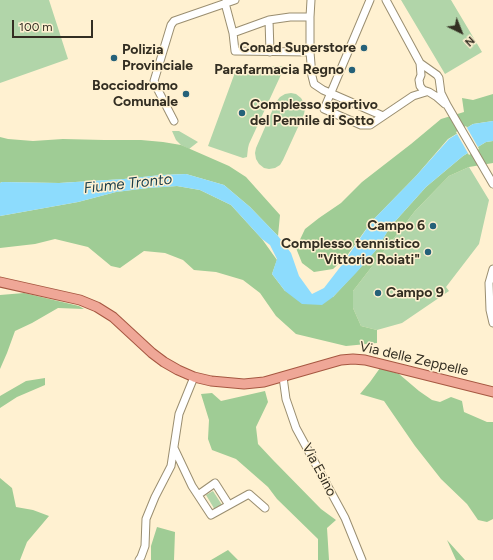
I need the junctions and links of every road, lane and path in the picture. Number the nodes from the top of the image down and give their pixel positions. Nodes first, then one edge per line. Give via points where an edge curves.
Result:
1 (235, 0) edge
2 (311, 0) edge
3 (370, 0) edge
4 (386, 0) edge
5 (225, 3) junction
6 (310, 17) junction
7 (269, 20) junction
8 (233, 33) junction
9 (270, 52) junction
10 (310, 52) junction
11 (420, 62) junction
12 (432, 72) junction
13 (421, 75) junction
14 (419, 84) junction
15 (439, 84) junction
16 (428, 92) junction
17 (331, 94) junction
18 (413, 96) junction
19 (447, 105) junction
20 (383, 116) junction
21 (174, 121) dead end
22 (493, 184) edge
23 (493, 269) edge
24 (0, 282) edge
25 (493, 323) edge
26 (194, 377) junction
27 (283, 377) junction
28 (493, 392) edge
29 (174, 447) junction
30 (198, 495) junction
31 (229, 505) junction
32 (265, 508) dead end
33 (139, 560) edge
34 (362, 560) edge

1 - 5 street
2 - 6 street
3 - 17 street
4 - 11 street
5 - 8 street
5 - 21 street via 174,21 170,27 154,81
6 - 7 street
6 - 10 street
7 - 8 street
7 - 9 street
8 - 9 street via 235,51
9 - 10 street
10 - 17 street via 314,84
11 - 12 street
11 - 13 street
12 - 13 street
12 - 15 street via 439,78
13 - 14 street
14 - 16 street
14 - 18 street
15 - 16 street via 435,90
15 - 19 street
16 - 18 street
16 - 19 street
17 - 20 street
17 - 20 street via 324,109 361,125 370,125
18 - 20 street
19 - 22 street
23 - 25 street via 489,283
24 - 26 main road, Via delle Zeppelle via 80,300 97,307 113,317 158,358
26 - 27 main road, Via delle Zeppelle via 244,384
26 - 29 street via 179,414
27 - 28 main road, Via delle Zeppelle via 341,360 353,359
27 - 34 street, Via Esino via 286,399 296,428 345,518
29 - 30 street
29 - 33 street via 171,466 146,519 145,546
30 - 31 street via 211,515
30 - 31 street via 215,484
31 - 32 street via 249,494

